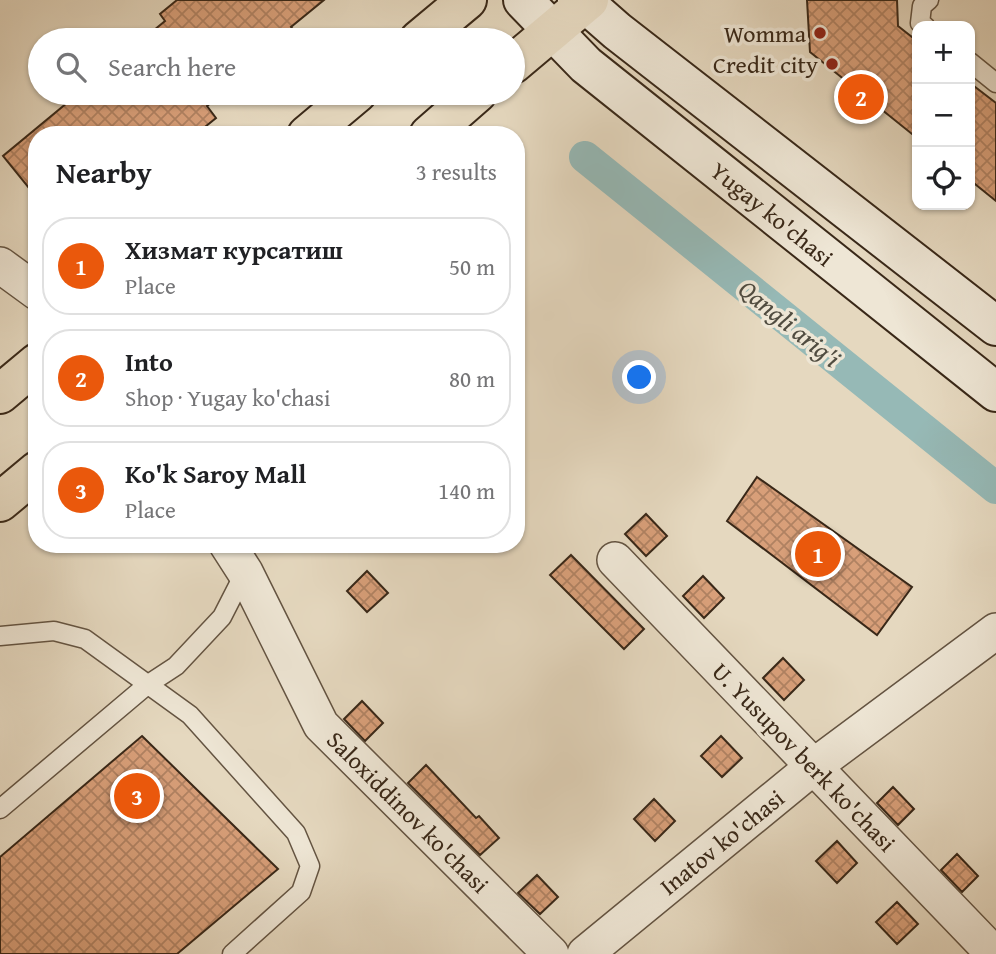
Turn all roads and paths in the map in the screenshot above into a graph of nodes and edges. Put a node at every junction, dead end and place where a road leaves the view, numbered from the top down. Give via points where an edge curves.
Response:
1 (467, 0) edge
2 (523, 0) edge
3 (929, 0) edge
4 (581, 11) edge
5 (920, 21) edge
6 (433, 28) edge
7 (525, 55) edge
8 (975, 66) edge
9 (996, 83) edge
10 (343, 105) edge
11 (463, 105) edge
12 (318, 126) edge
13 (439, 126) edge
14 (0, 265) edge
15 (28, 285) edge
16 (996, 327) edge
17 (28, 371) edge
18 (996, 392) edge
19 (0, 394) edge
20 (28, 479) edge
21 (0, 502) edge
22 (236, 558) edge
23 (615, 560) dead end
24 (996, 631) edge
25 (0, 636) edge
26 (147, 685) junction
27 (813, 767) junction
28 (0, 809) edge
29 (232, 954) edge
30 (551, 954) edge
31 (585, 954) edge
32 (994, 954) edge

1 - 6 main road
2 - 4 main road
3 - 5 lane via 922,6
4 - 7 main road
4 - 16 main road, Yugay ko'chasi
4 - 18 main road, Yugay ko'chasi via 582,61
8 - 9 lane
10 - 12 main road
11 - 13 main road
14 - 15 street
17 - 19 main road
20 - 21 main road
22 - 26 lane via 222,617 176,666
22 - 30 street, Saloxiddinov ko'chasi via 321,725
23 - 27 street, U. Yusupov berk ko'chasi
24 - 27 street, Inatov ko'chasi
25 - 26 lane via 54,631 85,639
26 - 28 lane
26 - 29 lane via 190,715 296,833 310,866 301,892
27 - 31 street, Inatov ko'chasi
27 - 32 street, U. Yusupov berk ko'chasi

